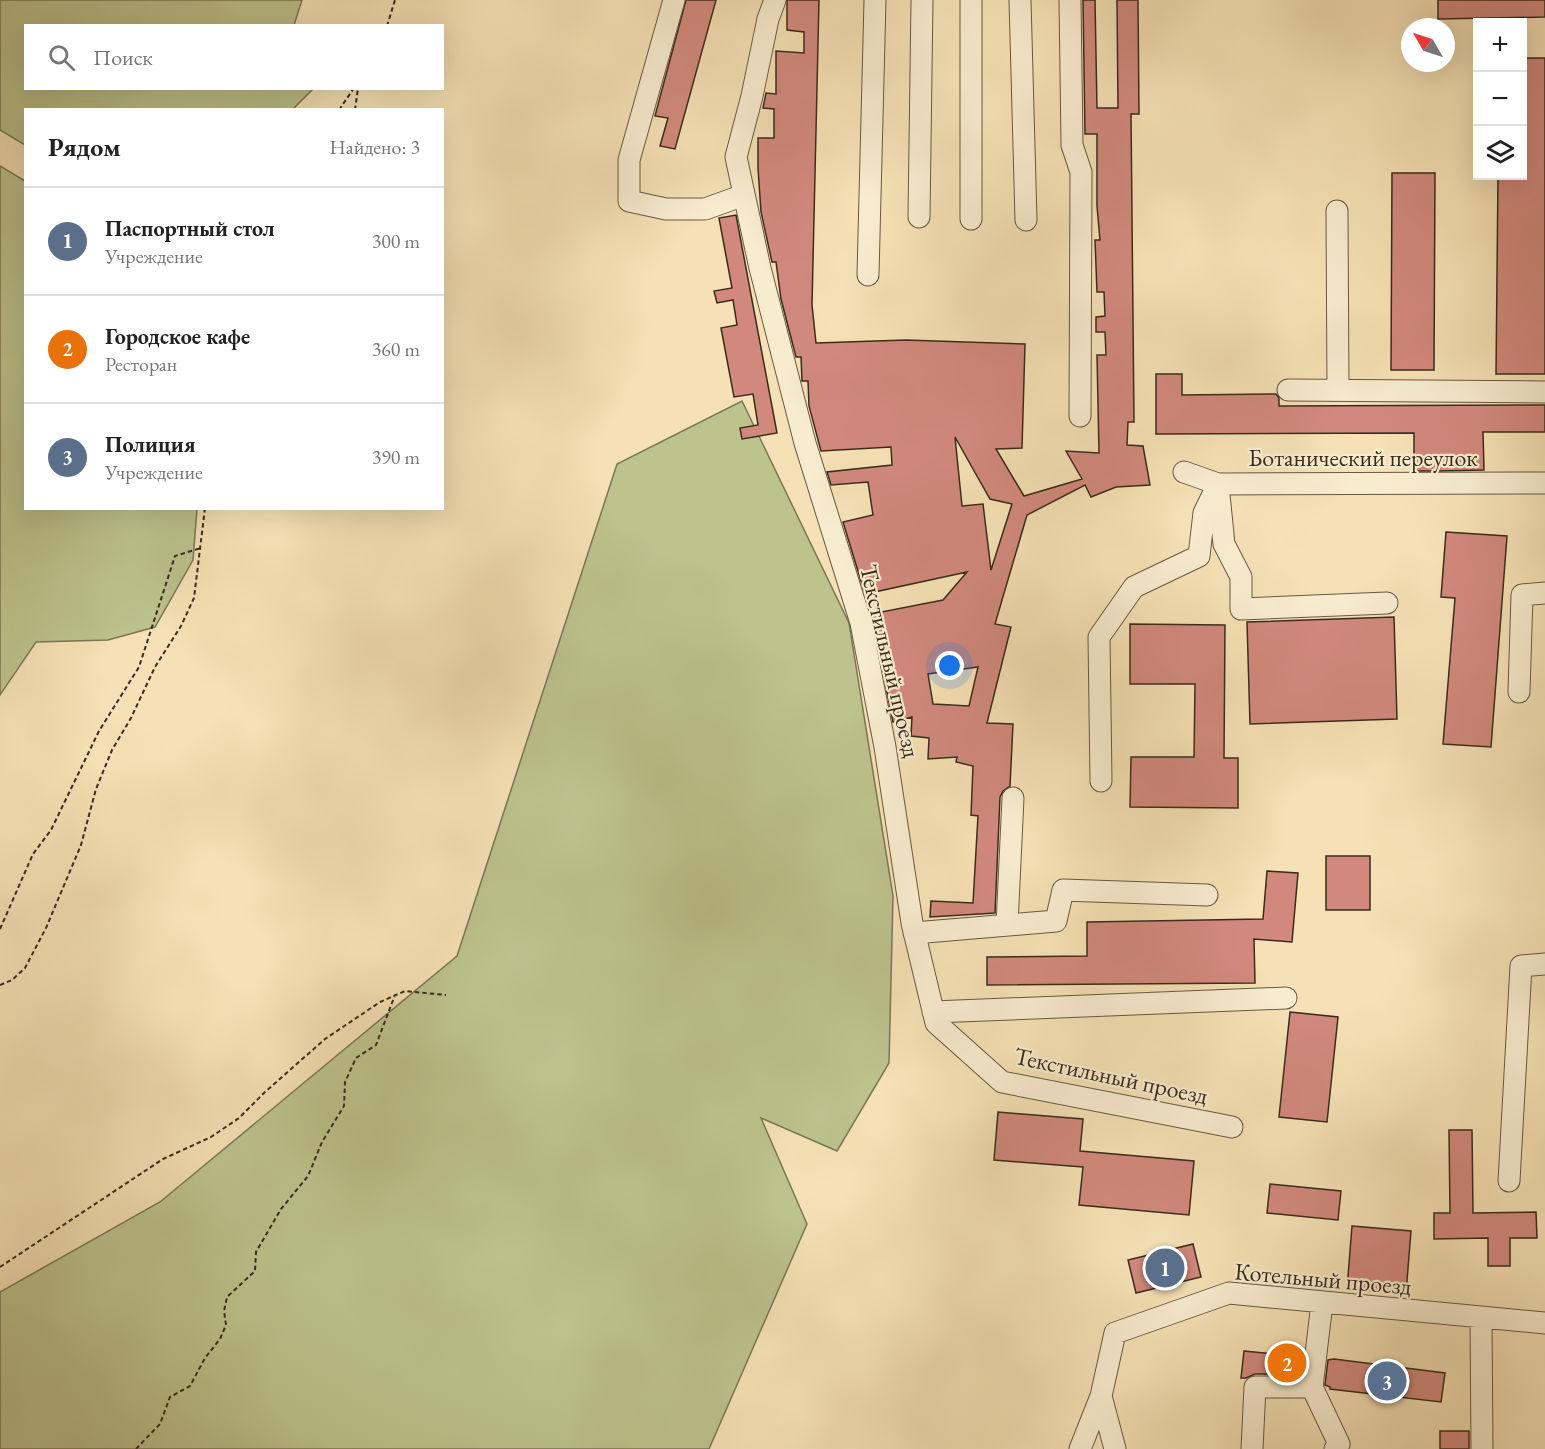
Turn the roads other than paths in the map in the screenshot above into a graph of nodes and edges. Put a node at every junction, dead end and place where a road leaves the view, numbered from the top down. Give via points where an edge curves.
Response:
1 (674, 0) edge
2 (775, 0) edge
3 (875, 0) edge
4 (922, 0) edge
5 (972, 0) edge
6 (1020, 0) edge
7 (1070, 0) edge
8 (744, 195) junction
9 (1337, 211) dead end
10 (919, 217) dead end
11 (971, 219) dead end
12 (1026, 220) dead end
13 (868, 275) dead end
14 (1287, 390) dead end
15 (1338, 390) junction
16 (1545, 392) edge
17 (1080, 416) dead end
18 (1184, 472) dead end
19 (1545, 483) edge
20 (1218, 484) junction
21 (1545, 593) edge
22 (1387, 603) dead end
23 (1519, 692) dead end
24 (1101, 781) dead end
25 (1013, 798) dead end
26 (1207, 895) dead end
27 (1007, 925) junction
28 (914, 933) junction
29 (1545, 964) edge
30 (1286, 998) dead end
31 (933, 1012) junction
32 (1232, 1126) dead end
33 (1509, 1181) dead end
34 (1322, 1303) junction
35 (1481, 1317) junction
36 (1545, 1323) edge
37 (1312, 1387) junction
38 (1101, 1396) junction
39 (1080, 1449) edge
40 (1115, 1449) edge
41 (1252, 1449) edge
42 (1335, 1449) edge
43 (1482, 1449) edge

1 - 8 street via 629,160 629,201 666,209 705,209
2 - 8 street, Текстильный проезд via 736,157
3 - 13 street
4 - 10 street
5 - 11 street
6 - 12 street
7 - 17 street via 1072,145 1081,172
8 - 28 street, Текстильный проезд via 805,443 861,623
9 - 15 street
14 - 15 street
15 - 16 street
18 - 20 street, Ботанический переулок
19 - 20 street, Ботанический переулок
20 - 22 street via 1224,544 1241,577 1241,609
20 - 24 street via 1204,513 1198,556 1134,587 1100,637
21 - 23 street via 1522,595
25 - 27 street
26 - 27 street via 1063,890 1056,921
27 - 28 street
28 - 31 street, Текстильный проезд
29 - 33 street via 1521,966
30 - 31 street
31 - 32 street, Текстильный проезд via 936,1023 1002,1082
34 - 35 street, Котельный проезд
34 - 37 street
34 - 38 street, Котельный проезд via 1229,1293 1115,1333
35 - 36 street, Котельный проезд
35 - 43 street
37 - 41 street via 1255,1388
37 - 42 street via 1339,1444
38 - 39 street
38 - 40 street, Котельный проезд

